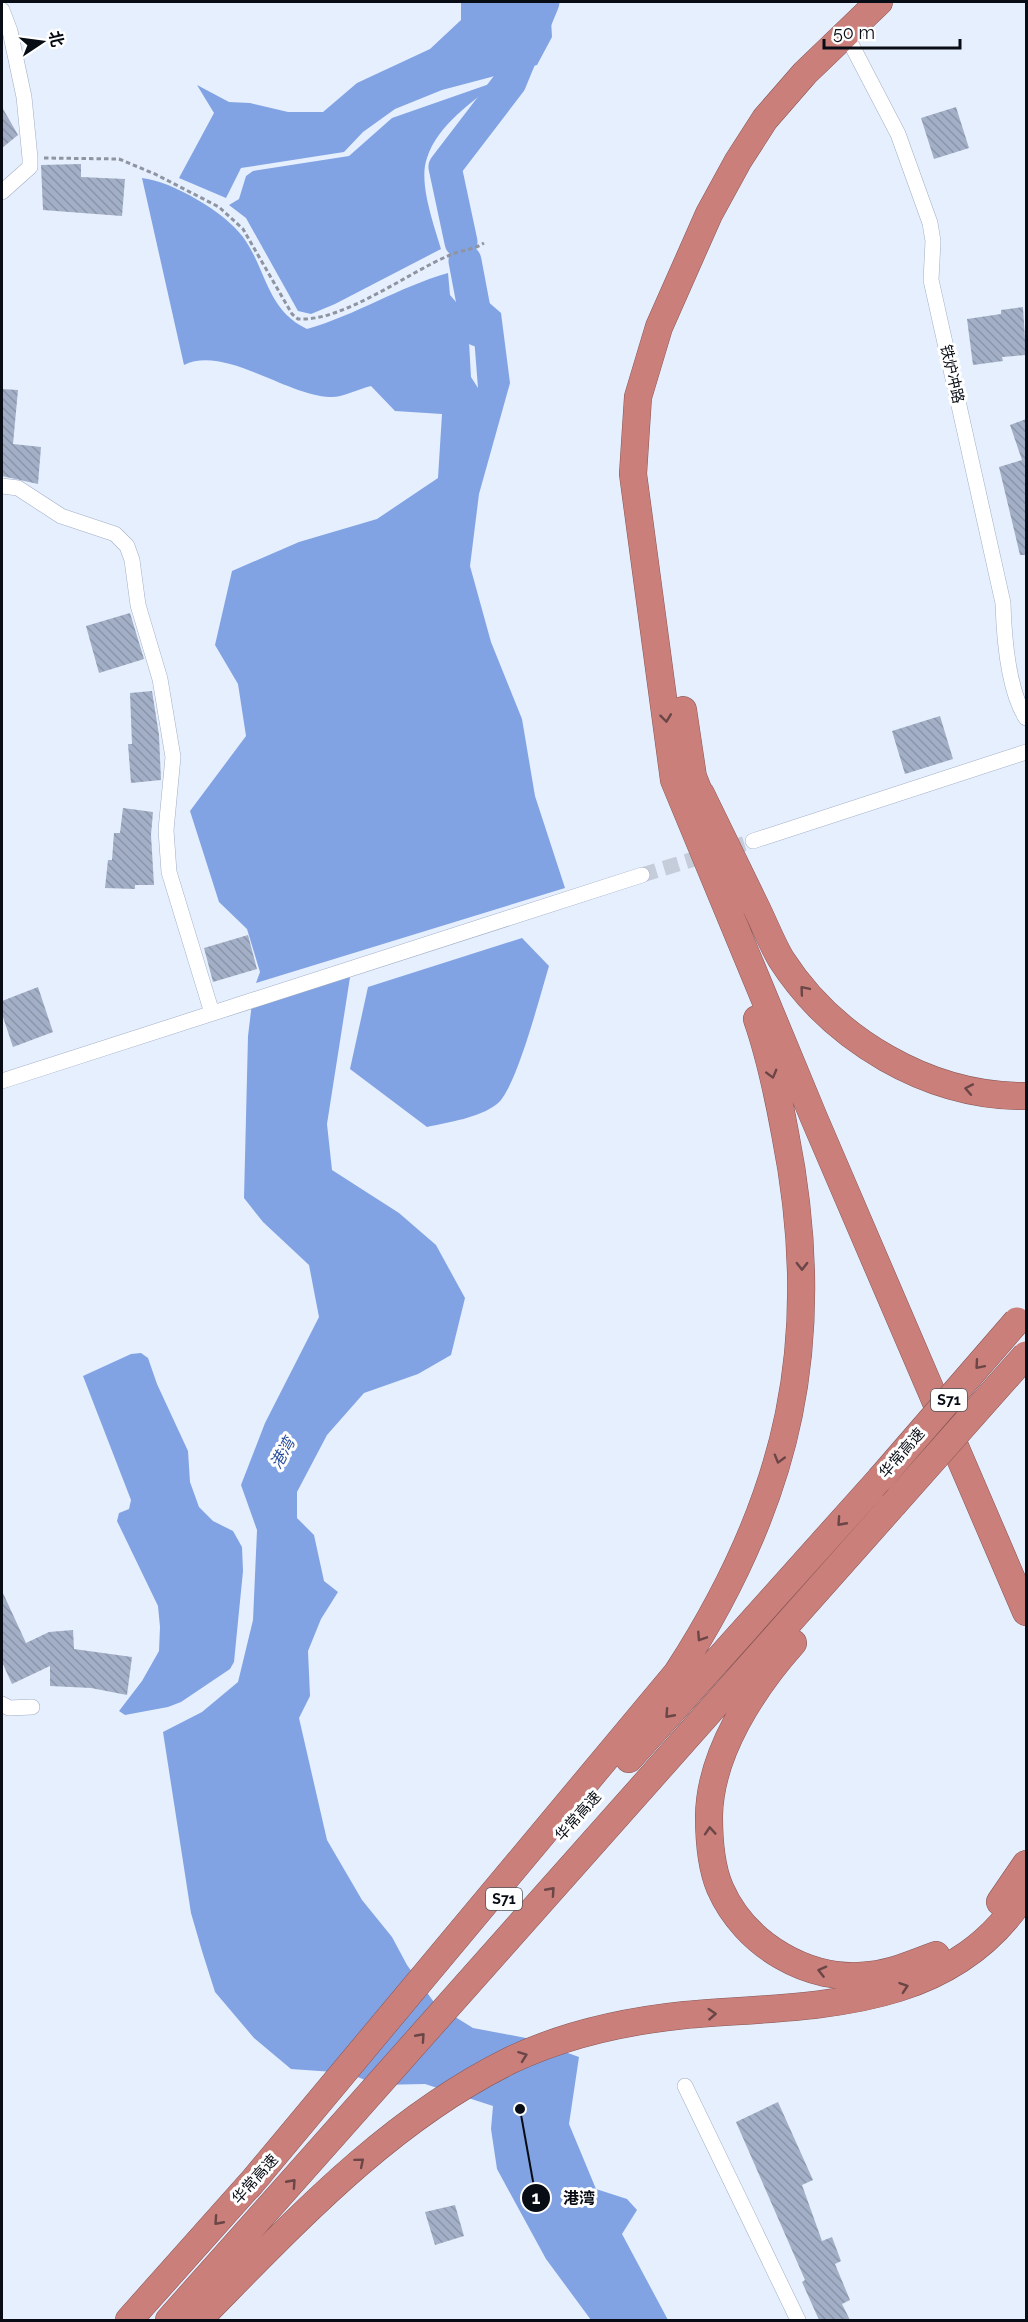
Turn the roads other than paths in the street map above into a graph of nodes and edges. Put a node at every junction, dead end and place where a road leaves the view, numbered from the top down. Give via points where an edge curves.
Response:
1 (879, 2) edge
2 (895, 2) edge
3 (2, 10) edge
4 (850, 42) junction
5 (2, 192) edge
6 (2, 486) edge
7 (1026, 718) edge
8 (1026, 752) edge
9 (684, 778) junction
10 (753, 841) tunnel mouth
11 (642, 874) tunnel mouth
12 (212, 1013) junction
13 (2, 1081) edge
14 (1026, 1095) edge
15 (1022, 1316) edge
16 (1026, 1355) edge
17 (1026, 1376) edge
18 (897, 1512) junction
19 (1026, 1575) edge
20 (1026, 1612) edge
21 (2, 1704) edge
22 (32, 1707) dead end
23 (1026, 1864) edge
24 (1026, 1892) edge
25 (685, 2086) dead end
26 (248, 2187) junction
27 (129, 2320) edge
28 (169, 2320) edge
29 (198, 2320) edge
30 (798, 2320) edge

1 -> 9 highway via 805,73 765,119 738,161 709,214 659,327 638,397 633,474
2 - 4 highway
3 - 5 street via 24,98 30,158 30,167
4 - 7 street, 铁炉冲路 via 898,134 930,223 931,280 1003,603 1010,669
4 - 9 highway via 810,82 774,128 720,217 674,332 655,400 648,474
6 - 12 street via 18,488 61,516 114,534 127,546 138,605 160,679 173,757 166,830 169,872
8 - 10 street
14 -> 9 highway via 964,1089 919,1074 878,1054 836,1023 804,991 780,957
9 - 19 highway
9 - 20 highway via 814,1118
9 -> 26 highway via 760,1028 793,1173 802,1250 802,1324 794,1395 780,1457 760,1518 734,1576 677,1673
11 - 12 street
12 - 13 street
15 -> 26 highway, 华常高速 / S71, bridge
16 - 18 highway, 华常高速 / S71, bridge
17 - 18 highway
23 -> 18 highway via 998,1905 972,1932 942,1953 870,1975 836,1975 802,1966 765,1946 737,1917 720,1887 709,1815 715,1777 732,1735 784,1653
28 -> 18 highway, 华常高速 / S71
21 - 22 street via 9,1708
29 -> 24 highway via 328,2189 446,2096 513,2059 633,2022 866,1999 911,1985 952,1965 989,1938
25 - 30 street
26 -> 27 highway, 华常高速 / S71

